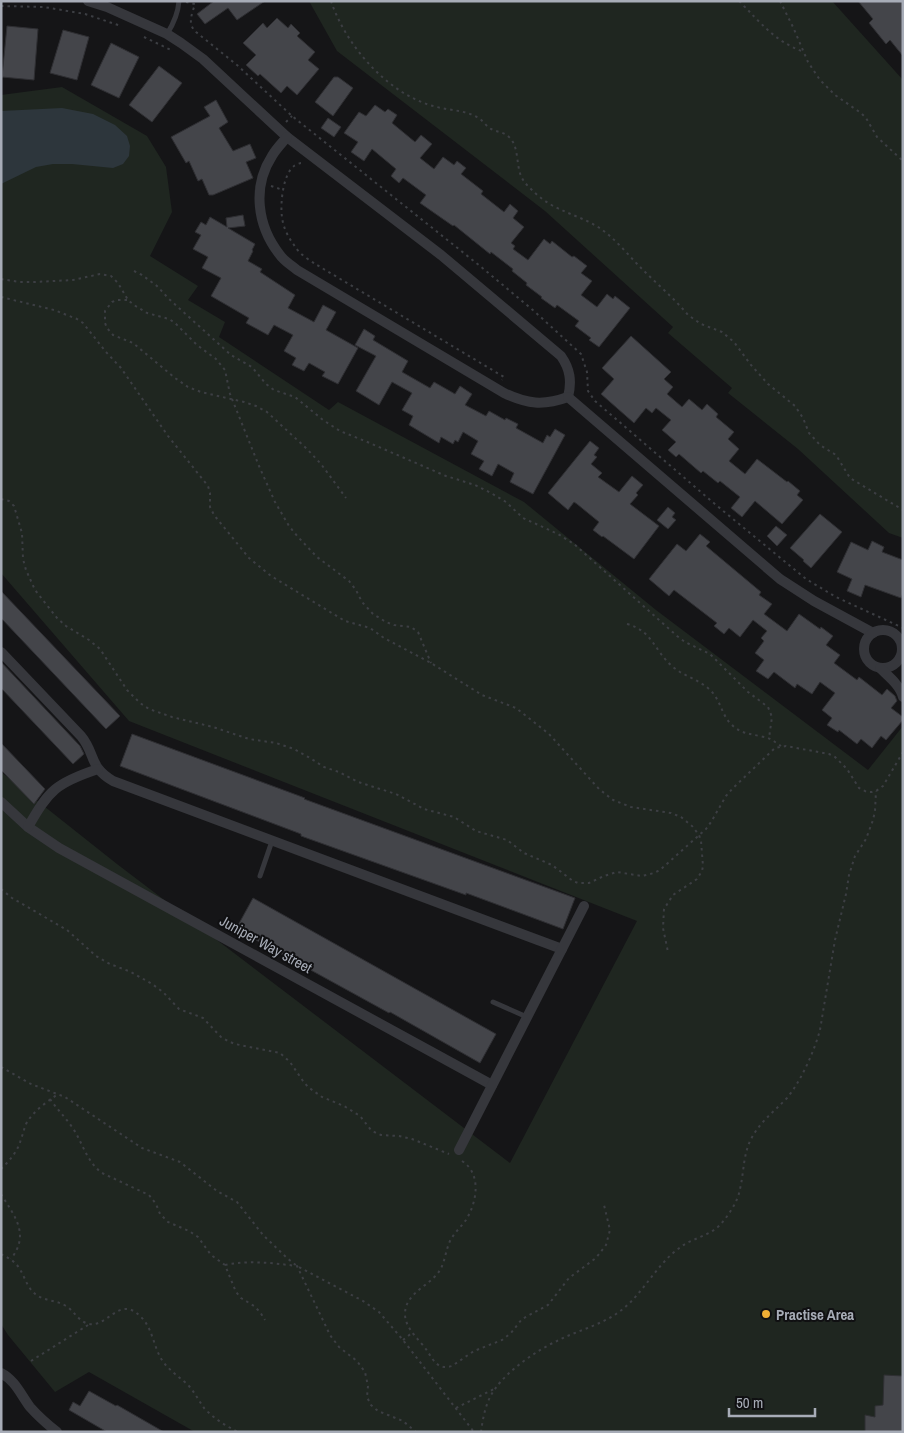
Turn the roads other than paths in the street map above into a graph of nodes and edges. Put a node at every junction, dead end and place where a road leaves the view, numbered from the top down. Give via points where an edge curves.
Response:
1 (88, 1) edge
2 (179, 1) edge
3 (167, 34) junction
4 (286, 137) junction
5 (568, 397) junction
6 (873, 633) junction
7 (1, 652) edge
8 (902, 654) edge
9 (880, 668) junction
10 (902, 701) edge
11 (98, 770) junction
12 (1, 802) edge
13 (28, 827) junction
14 (272, 841) junction
15 (260, 876) dead end
16 (584, 906) dead end
17 (562, 949) junction
18 (493, 1002) dead end
19 (527, 1017) junction
20 (492, 1085) junction
21 (456, 1155) road end
22 (1, 1374) edge
23 (57, 1432) edge

1 - 3 street
2 - 3 lane
3 - 4 street via 203,60
4 - 5 street via 440,255 555,350 569,371
4 - 5 street via 263,176 259,197 261,219 268,239 281,256 297,270 514,398 536,403
5 - 6 street via 780,579
6 - 8 street via 891,632 896,636
6 - 9 street via 865,642 864,654 871,664
7 - 11 street via 81,736
8 - 9 street via 894,664
9 - 10 street via 902,693
11 - 13 street via 69,779 53,791
11 - 14 street via 121,784
12 - 13 street, Juniper Way street
13 - 20 street, Juniper Way street via 59,848
14 - 15 lane
14 - 17 street
16 - 17 street
17 - 19 street
18 - 19 lane
19 - 20 street
20 - 21 street
22 - 23 street via 10,1379 30,1406

